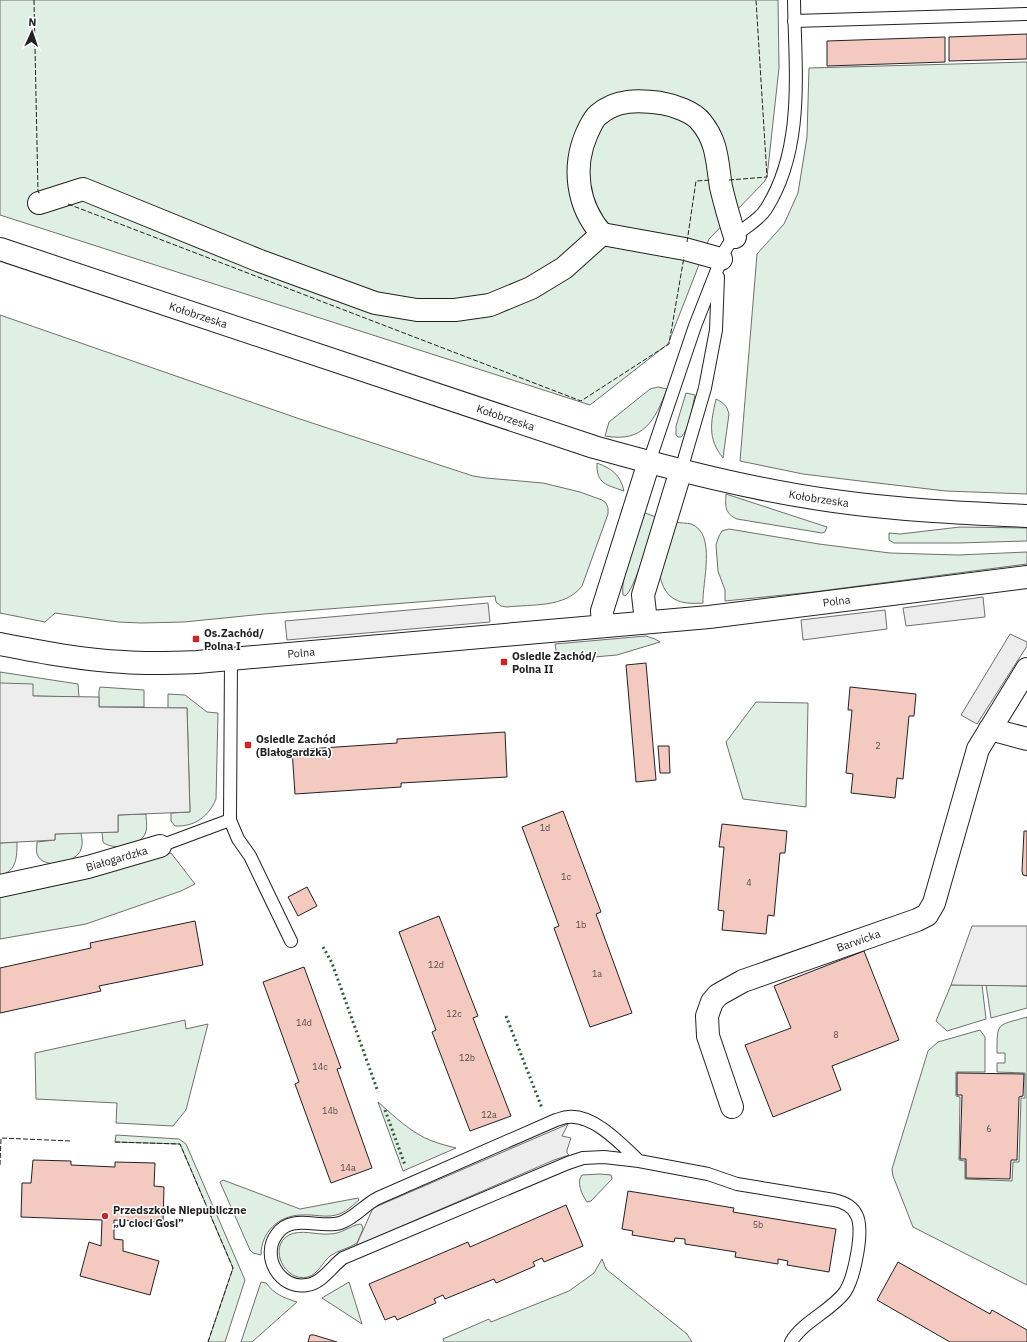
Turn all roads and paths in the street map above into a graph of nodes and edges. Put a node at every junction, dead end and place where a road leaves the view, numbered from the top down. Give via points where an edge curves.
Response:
1 (794, 0) edge
2 (1027, 14) edge
3 (794, 21) junction
4 (39, 203) dead end
5 (602, 234) junction
6 (735, 237) junction
7 (0, 248) edge
8 (720, 263) junction
9 (649, 462) junction
10 (680, 470) junction
11 (1027, 516) edge
12 (1027, 577) edge
13 (646, 622) junction
14 (603, 626) junction
15 (0, 644) edge
16 (231, 659) junction
17 (1027, 668) edge
18 (990, 729) junction
19 (1027, 739) edge
20 (230, 820) junction
21 (160, 846) joint
22 (0, 886) edge
23 (291, 941) dead end
24 (732, 1107) dead end
25 (639, 1161) junction
26 (792, 1342) edge

1 - 3 lane
2 - 3 lane
3 - 6 lane via 795,107 786,164 765,210
4 - 5 street via 83,189 260,261 368,301 417,310 455,310 490,305 531,288 564,268
5 - 6 street via 586,212 578,184 580,154 584,139 597,115 614,105 632,101 665,104 685,111 701,121 716,147 719,177
5 - 8 street via 685,249
6 - 8 lane via 730,241
7 - 9 street, Kołobrzeska via 594,447
8 - 9 lane via 695,326
8 - 10 lane via 716,330 705,388
9 - 10 street, Kołobrzeska
9 - 14 street via 602,611
10 - 11 street, Kołobrzeska via 833,501 902,509
10 - 13 street via 643,595
12 - 13 street, Polna
13 - 14 street, Polna
14 - 16 street, Polna
15 - 16 street, Polna via 59,655 122,662 154,664
16 - 20 lane
17 - 18 street, Barwicka
18 - 19 street
18 - 24 street, Barwicka via 976,755 934,903 927,915 743,981 726,990 712,1002 707,1016 708,1036
20 - 21 lane, Białogardzka
20 - 23 lane
21 - 22 street, Białogardzka via 88,867
25 - 25 lane via 616,1139 582,1118 556,1120 378,1198 344,1222 294,1224 284,1227 272,1242 272,1264 287,1282 296,1286 308,1285 319,1280 343,1258 568,1162 604,1157
25 - 26 lane via 708,1174 737,1184 834,1200 845,1203 852,1209 860,1227 848,1287 836,1302 799,1332

